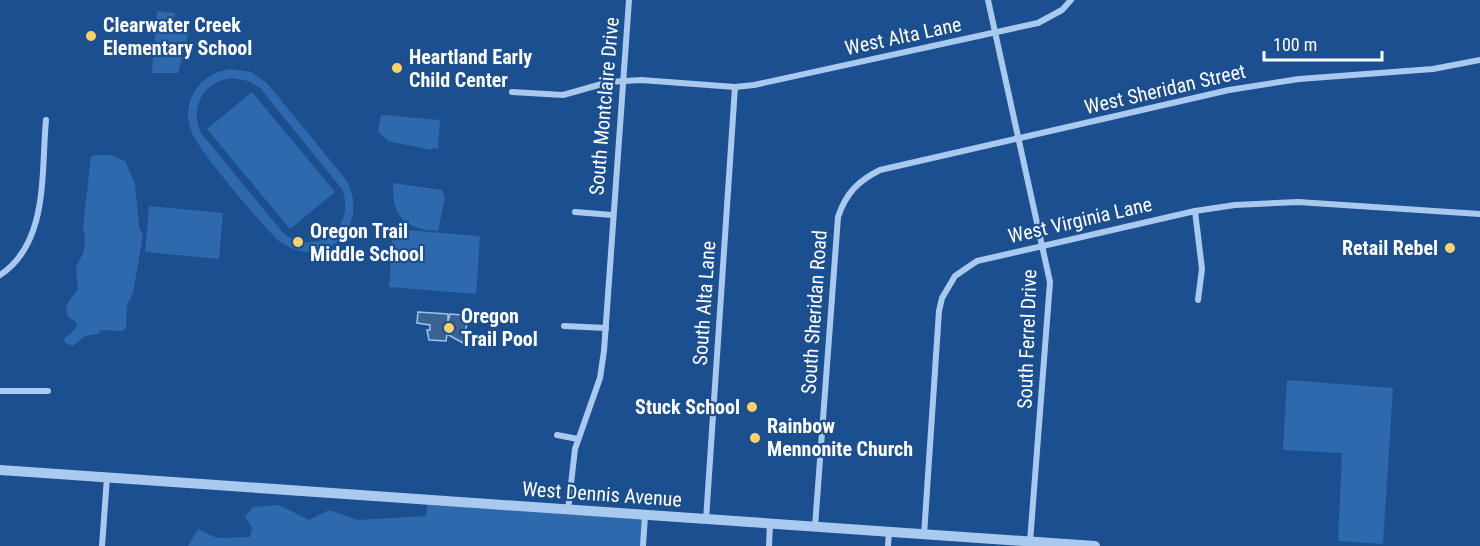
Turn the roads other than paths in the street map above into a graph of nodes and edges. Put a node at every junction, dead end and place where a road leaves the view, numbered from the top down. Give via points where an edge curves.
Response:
1 (629, 0) edge
2 (988, 0) edge
3 (1071, 0) edge
4 (996, 32) junction
5 (1480, 60) edge
6 (622, 81) junction
7 (735, 87) junction
8 (512, 92) dead end
9 (46, 120) dead end
10 (1019, 139) junction
11 (863, 179) joint
12 (1196, 211) junction
13 (574, 212) dead end
14 (1480, 214) edge
15 (612, 215) junction
16 (1043, 244) junction
17 (0, 275) edge
18 (1198, 300) dead end
19 (564, 326) dead end
20 (606, 328) junction
21 (0, 391) edge
22 (48, 392) dead end
23 (557, 435) dead end
24 (578, 439) junction
25 (0, 471) edge
26 (107, 477) junction
27 (568, 510) junction
28 (645, 516) junction
29 (706, 520) junction
30 (770, 524) junction
31 (815, 527) junction
32 (889, 532) junction
33 (924, 534) junction
34 (1030, 542) junction
35 (1015, 543) edge
36 (102, 546) edge
37 (643, 546) edge
38 (769, 546) edge
39 (888, 546) edge
40 (1095, 546) edge

1 - 6 street, South Montclaire Drive
2 - 4 street, South Ferrel Drive
3 - 4 street, West Alta Lane via 1048,19
4 - 7 street, West Alta Lane
4 - 10 street, South Ferrel Drive
5 - 10 street, West Sheridan Street via 1433,69 1266,84
6 - 7 street
6 - 8 street via 564,94
6 - 15 street, South Montclaire Drive
7 - 29 street, South Alta Lane
9 - 17 street via 36,224 22,256
10 - 11 street, West Sheridan Street via 880,170
10 - 16 street, South Ferrel Drive
11 - 31 street, South Sheridan Road via 849,192 838,217
12 - 14 street, West Virginia Lane via 1298,202
12 - 16 street, West Virginia Lane
12 - 18 street via 1202,269
13 - 15 street, South Montclaire Drive
15 - 20 street, South Montclaire Drive
16 - 33 street, West Virginia Lane via 977,261 955,276 942,298
16 - 34 street, South Ferrel Drive via 1050,282
19 - 20 street
20 - 24 street, South Montclaire Drive via 600,378
21 - 22 street
23 - 24 street
24 - 27 street, South Montclaire Drive
25 - 26 street, West Dennis Avenue
26 - 27 street, West Dennis Avenue
26 - 36 street
27 - 28 street, West Dennis Avenue
28 - 29 street, West Dennis Avenue
28 - 37 street
29 - 30 street, West Dennis Avenue
30 - 31 street, West Dennis Avenue
30 - 38 street
31 - 32 street, West Dennis Avenue
32 - 33 street, West Dennis Avenue
32 - 39 street
33 - 35 street, West Dennis Avenue
34 - 35 street, West Dennis Avenue
34 - 40 street, West Dennis Avenue

